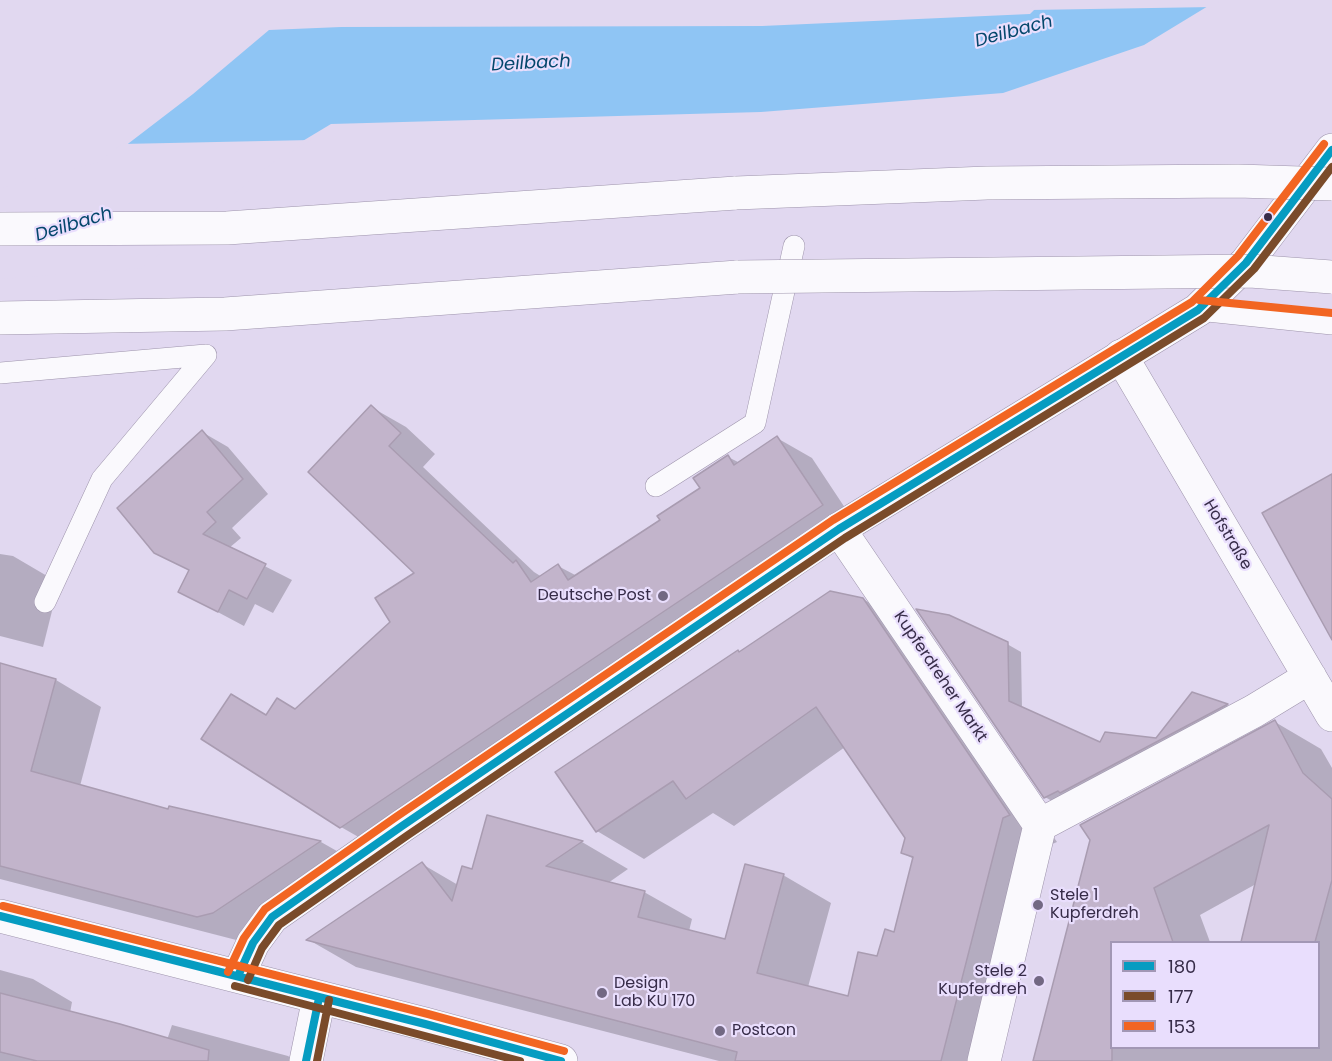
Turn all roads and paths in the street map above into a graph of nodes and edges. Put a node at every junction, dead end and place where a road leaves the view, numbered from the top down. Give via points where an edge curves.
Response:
1 (1332, 150) edge
2 (1332, 183) edge
3 (0, 229) edge
4 (794, 246) dead end
5 (1332, 277) edge
6 (1198, 310) junction
7 (0, 318) edge
8 (1332, 324) edge
9 (1121, 356) junction
10 (0, 373) edge
11 (656, 486) dead end
12 (839, 529) junction
13 (45, 603) dead end
14 (1310, 677) junction
15 (1332, 715) edge
16 (1040, 825) junction
17 (0, 916) edge
18 (238, 976) junction
19 (319, 998) junction
20 (306, 1061) edge
21 (561, 1061) edge
22 (984, 1061) edge

1 - 6 main road via 1246,263
2 - 3 main road, bridge via 987,183 736,193 227,228
4 - 11 lane via 755,423
5 - 7 main road, bridge via 1250,271 738,277 225,314
6 - 8 lane
6 - 9 main road
9 - 12 main road
9 - 14 main road, Hofstraße
10 - 13 lane via 206,355 102,479
12 - 16 main road, Kupferdreher Markt
12 - 18 main road via 272,917 253,942
14 - 15 main road, Hofstraße
14 - 16 main road
16 - 22 main road
17 - 18 main road
18 - 19 main road
19 - 20 main road
19 - 21 main road

